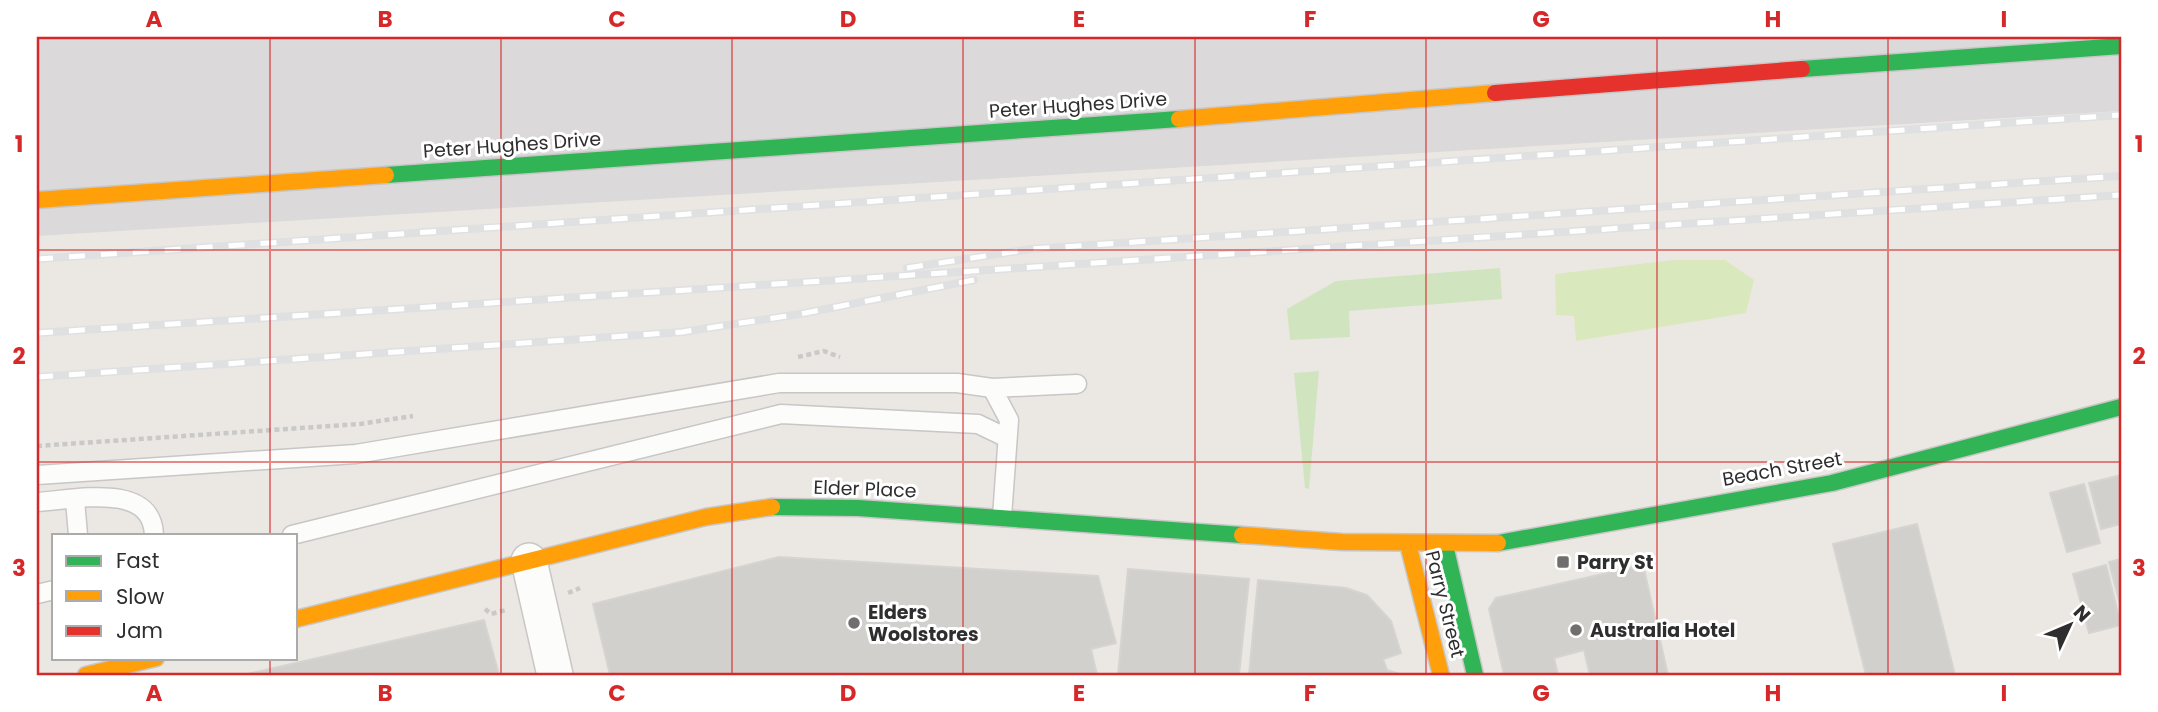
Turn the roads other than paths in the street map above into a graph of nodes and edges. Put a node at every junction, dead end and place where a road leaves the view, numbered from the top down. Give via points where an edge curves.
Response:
1 (2121, 46) edge
2 (37, 200) edge
3 (1077, 384) dead end
4 (992, 388) junction
5 (2121, 407) edge
6 (1007, 438) junction
7 (37, 475) edge
8 (75, 500) junction
9 (37, 502) edge
10 (1002, 517) junction
11 (78, 534) edge
12 (154, 534) edge
13 (296, 534) edge
14 (1408, 544) junction
15 (1445, 545) junction
16 (529, 561) junction
17 (298, 619) edge
18 (148, 660) edge
19 (86, 675) edge
20 (555, 675) edge
21 (1441, 675) edge
22 (1475, 675) edge

1 - 2 street, Peter Hughes Drive via 1278,112
3 - 4 lane
4 - 6 lane via 1009,420
4 - 7 lane via 957,383 779,383 356,454
5 - 15 street, Beach Street via 1832,483 1509,543
6 - 10 lane
6 - 13 lane via 978,424 780,414
8 - 9 lane
8 - 11 lane
8 - 12 lane via 118,498 141,505 153,520
10 - 14 street, Elder Place
10 - 16 street, Elder Place via 774,507 706,517
14 - 15 street, Elder Place
14 - 21 street, Parry Street
15 - 22 street, Parry Street
16 - 17 street, Elder Place
16 - 20 street
18 - 19 street

